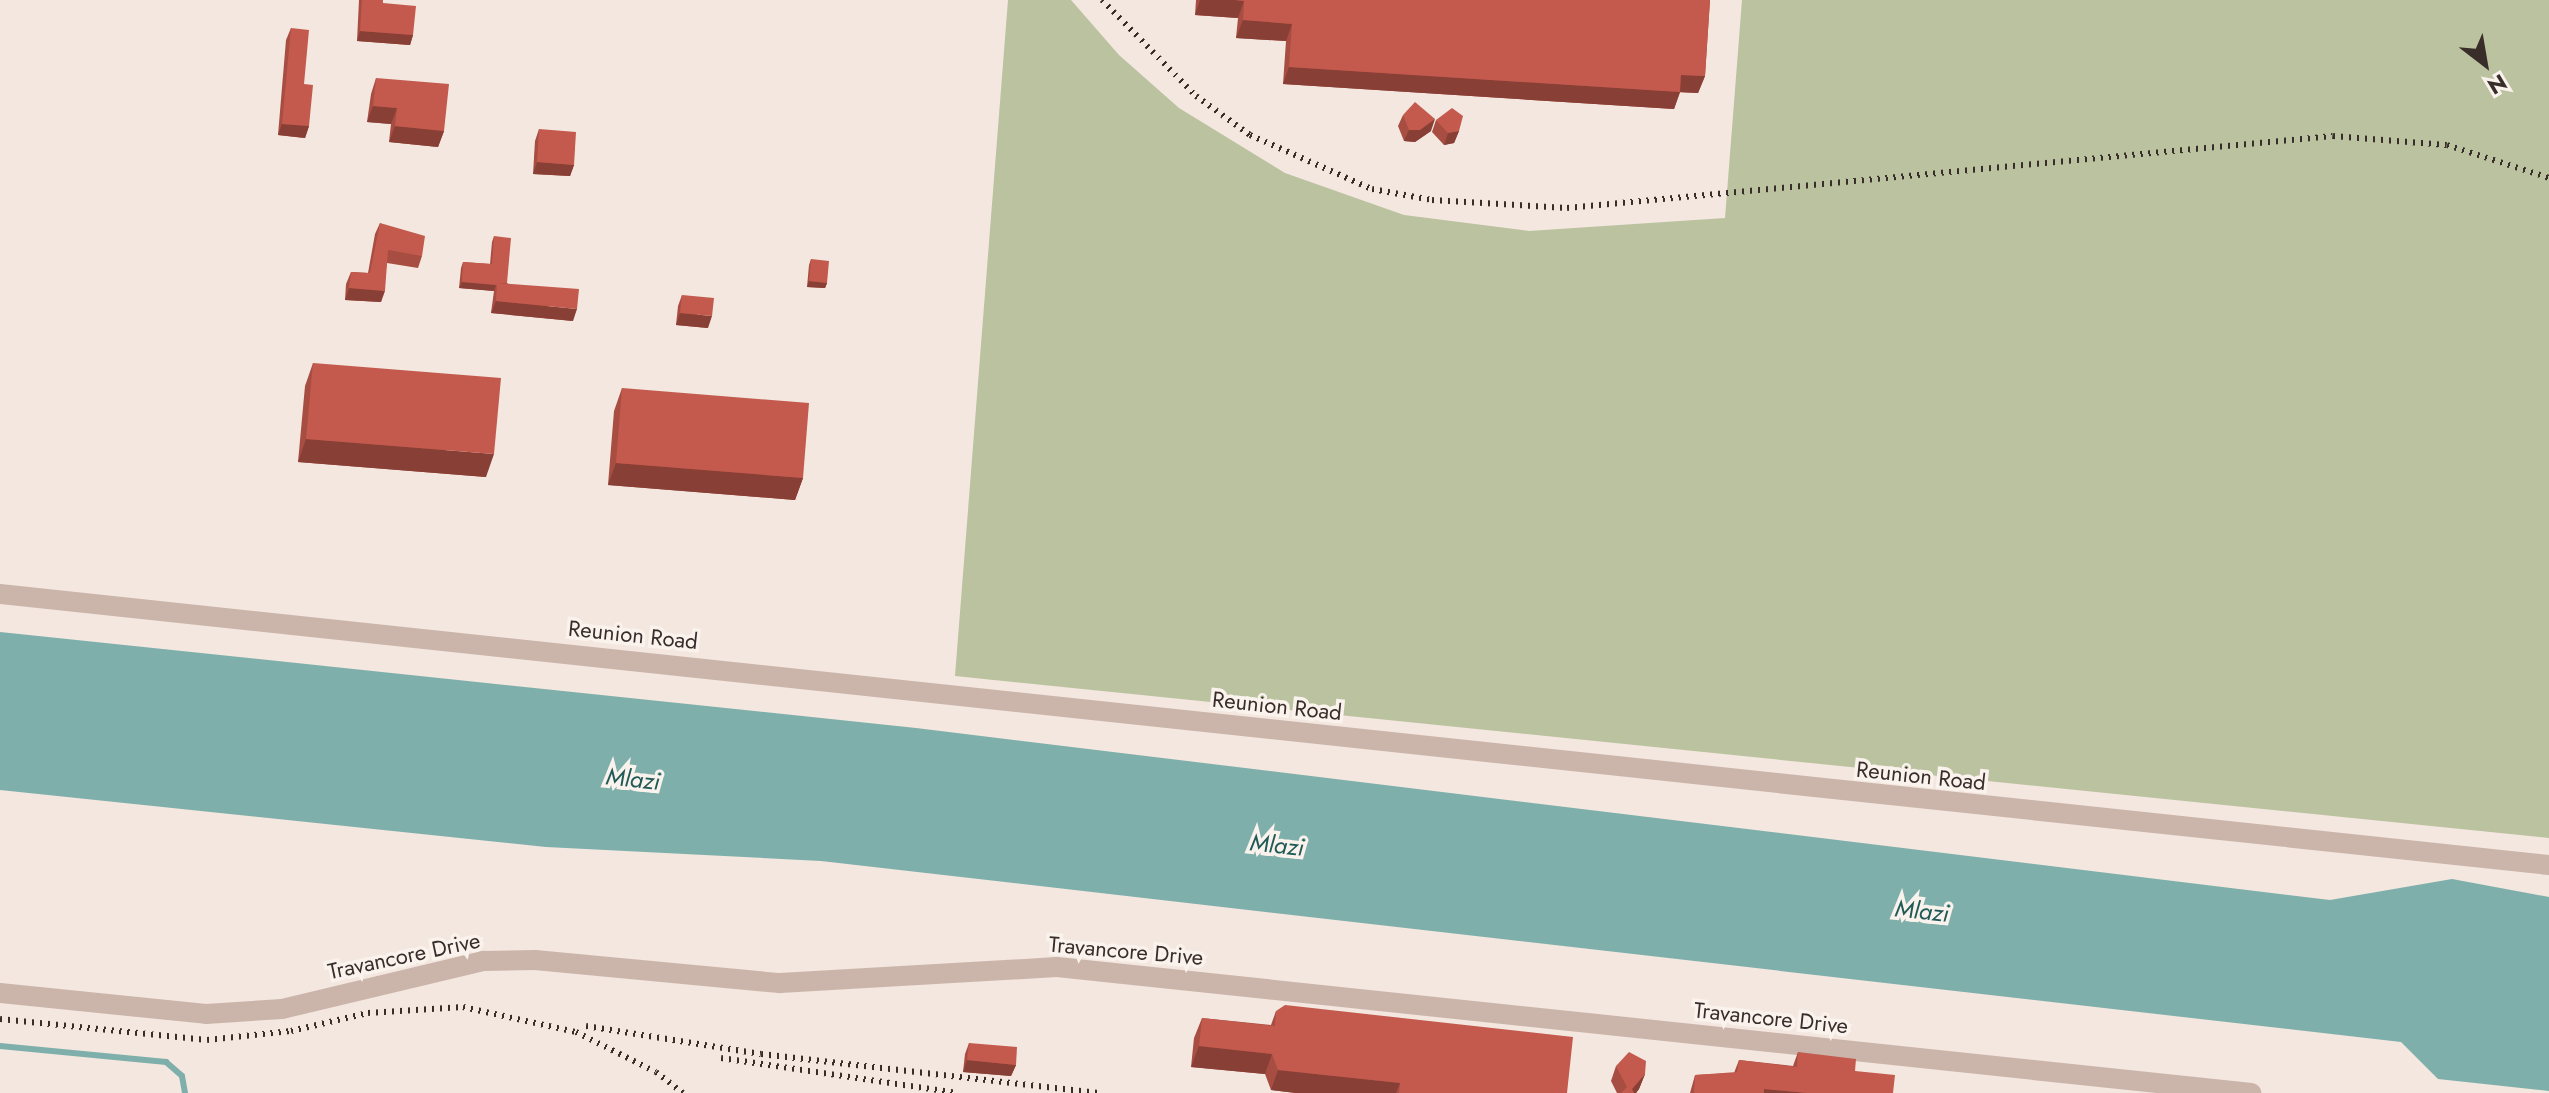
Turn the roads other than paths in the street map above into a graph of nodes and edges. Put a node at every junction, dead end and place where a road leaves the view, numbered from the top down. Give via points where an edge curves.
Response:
1 (0, 594) edge
2 (2549, 865) edge
3 (0, 993) edge
4 (2251, 1093) edge

1 - 2 street, Reunion Road
3 - 4 street, Travancore Drive via 206,1014 282,1009 484,961 535,960 780,983 1057,967

